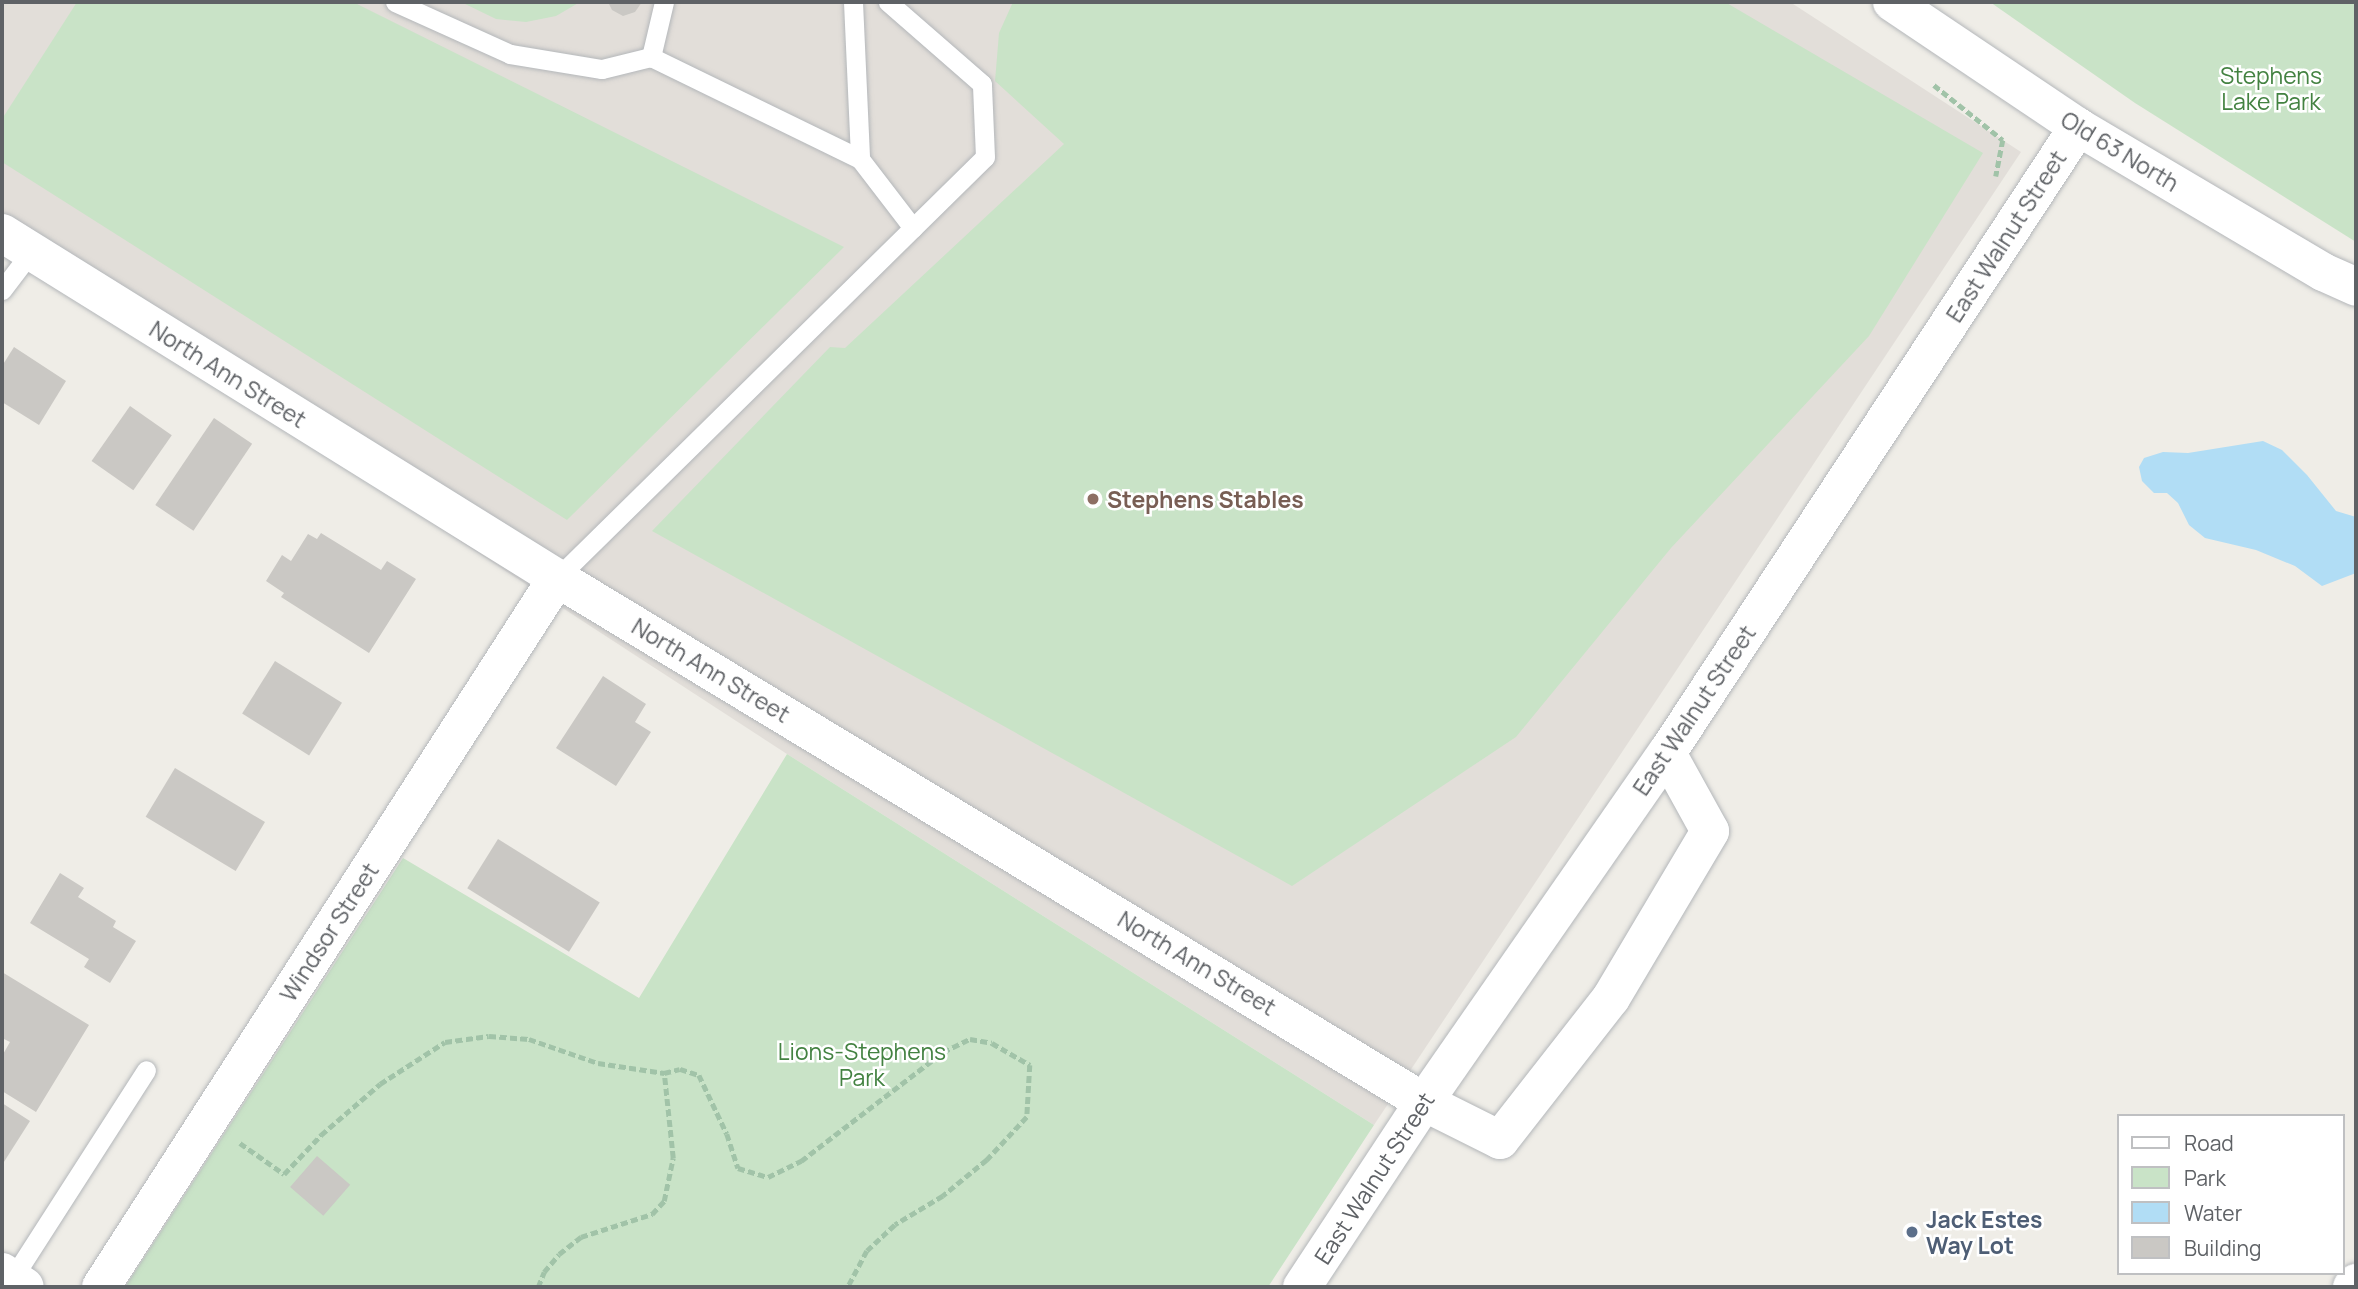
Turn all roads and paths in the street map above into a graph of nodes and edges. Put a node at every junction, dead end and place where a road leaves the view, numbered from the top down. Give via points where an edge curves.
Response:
1 (394, 2) edge
2 (664, 2) edge
3 (853, 2) edge
4 (888, 2) edge
5 (1892, 2) edge
6 (651, 57) junction
7 (1934, 85) dead end
8 (2078, 127) junction
9 (860, 159) junction
10 (1994, 184) dead end
11 (913, 228) junction
12 (16, 242) edge
13 (2356, 287) edge
14 (2, 290) edge
15 (557, 578) junction
16 (1667, 753) junction
17 (146, 1070) dead end
18 (664, 1073) junction
19 (1424, 1102) junction
20 (234, 1138) dead end
21 (13, 1279) edge
22 (2356, 1283) edge
23 (101, 1287) edge
24 (538, 1287) edge
25 (848, 1287) edge
26 (1302, 1287) edge
27 (2352, 1287) edge

1 - 6 lane via 510,54 602,69
2 - 6 lane
3 - 9 lane
4 - 11 lane via 982,85 985,156
5 - 8 street, Old 63 North
6 - 9 lane
7 - 10 path via 2003,140
8 - 13 street, Old 63 North
8 - 16 street, East Walnut Street
9 - 11 lane
11 - 15 lane
12 - 14 lane
12 - 15 street, North Ann Street
15 - 19 street, North Ann Street
15 - 23 street, Windsor Street
16 - 19 street, East Walnut Street
16 - 19 street, North Ann Street via 1710,831 1611,998 1500,1140
17 - 21 lane
18 - 20 path via 597,1063 529,1039 489,1036 445,1042 380,1084 284,1174
18 - 24 path via 673,1158 664,1201 652,1214 581,1237 559,1254
18 - 25 path via 680,1069 699,1075 738,1168 768,1177 801,1161 933,1059 970,1039 992,1043 1030,1065 1027,1117 987,1160 867,1251
19 - 26 street, East Walnut Street
22 - 27 street

